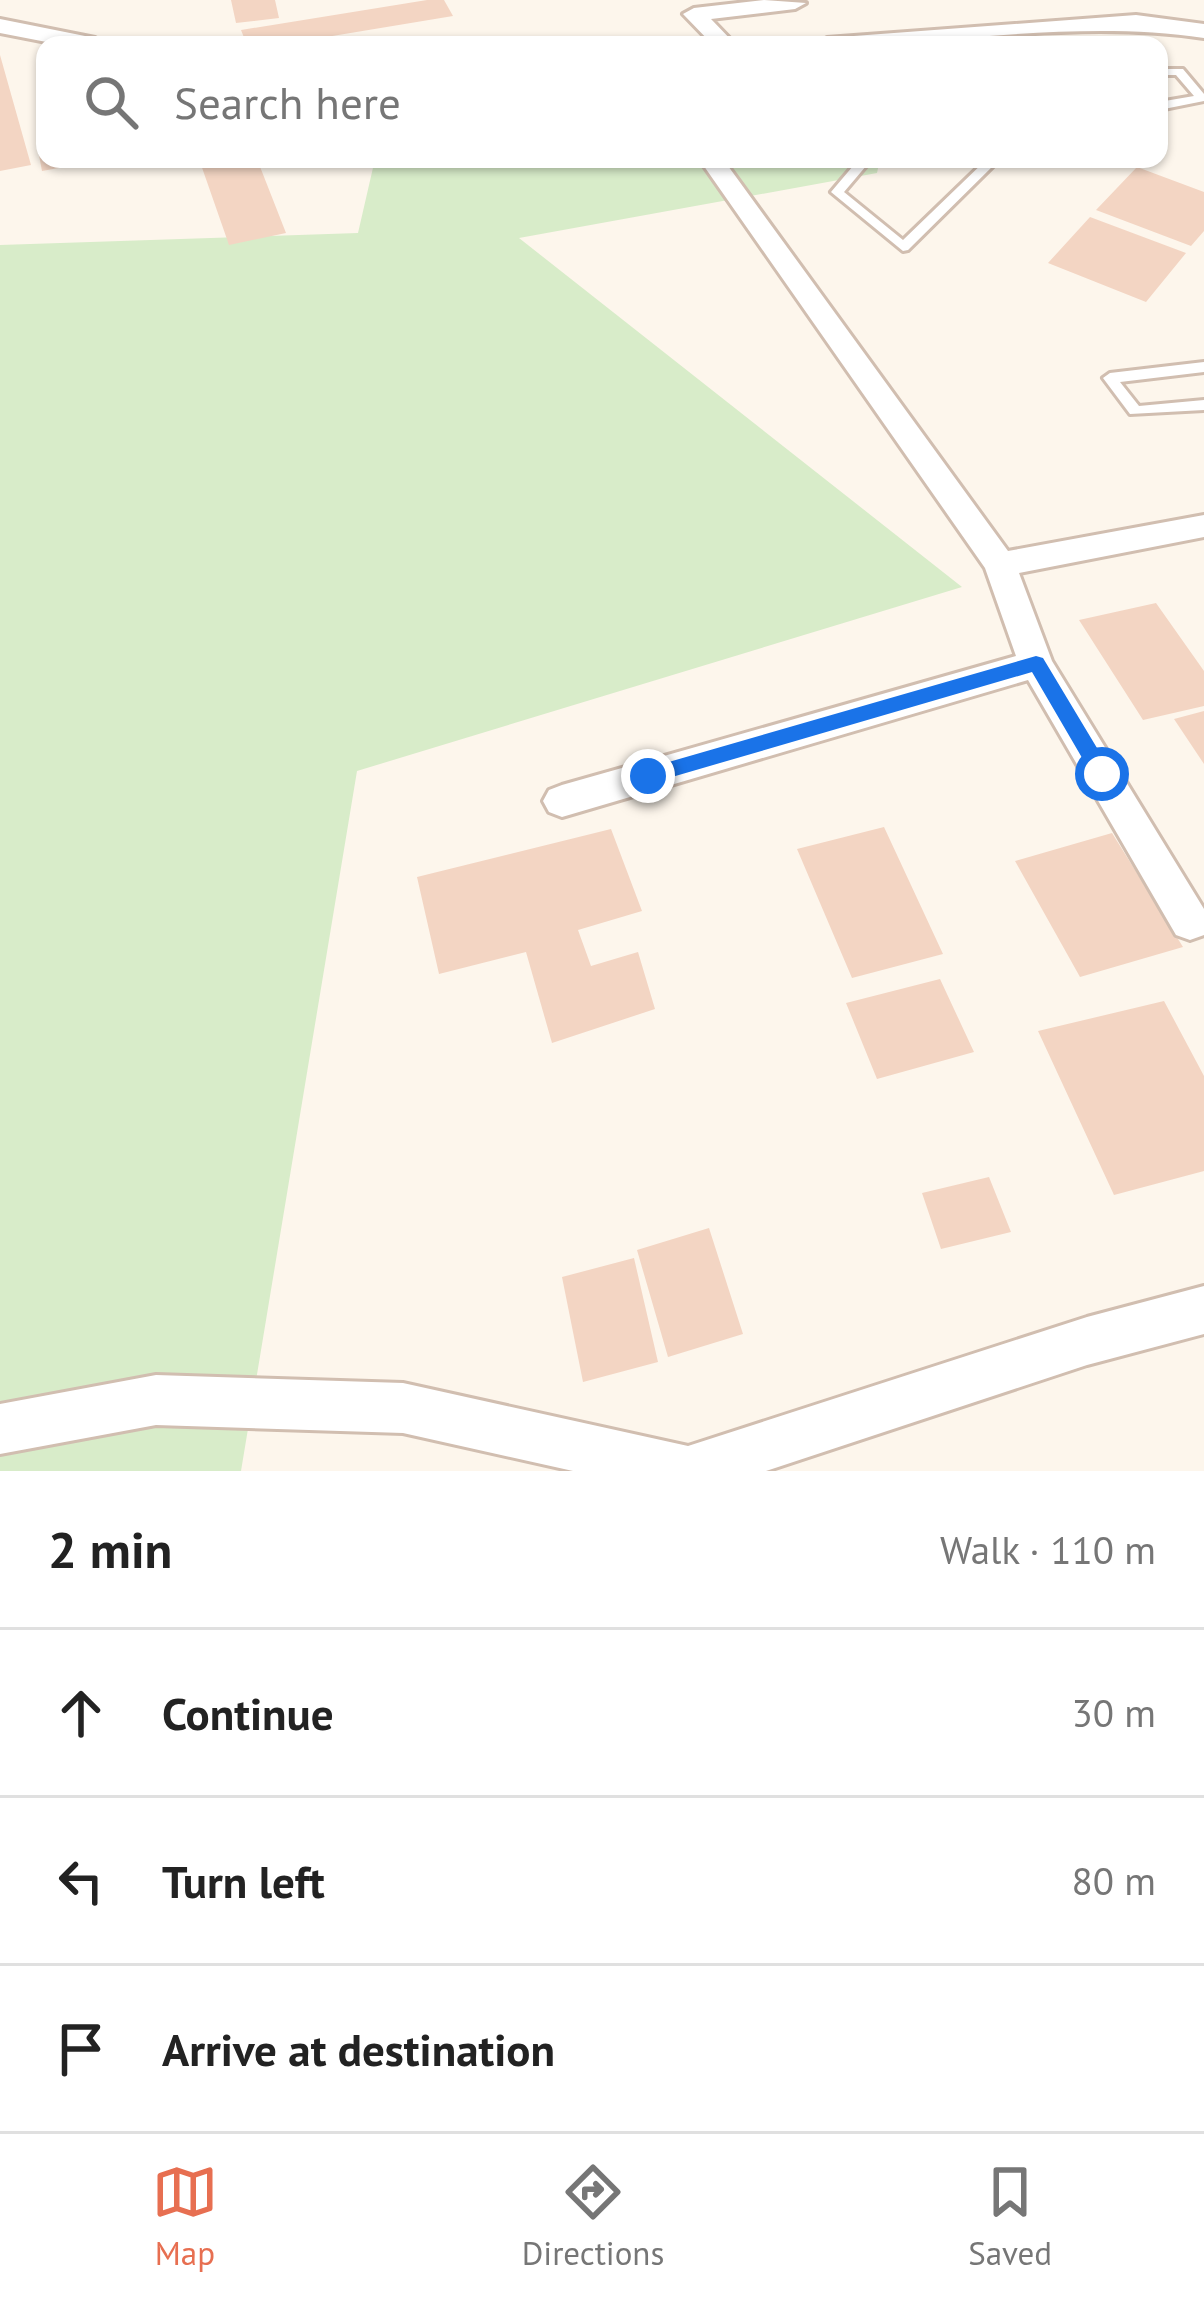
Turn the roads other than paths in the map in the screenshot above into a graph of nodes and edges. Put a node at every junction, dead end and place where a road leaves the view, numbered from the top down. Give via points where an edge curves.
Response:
1 (1189, 0) edge
2 (795, 3) edge
3 (1204, 19) edge
4 (0, 26) edge
5 (1204, 31) edge
6 (50, 36) edge
7 (715, 36) edge
8 (942, 36) edge
9 (1168, 71) edge
10 (1203, 98) edge
11 (1168, 104) edge
12 (717, 168) edge
13 (858, 168) edge
14 (985, 168) edge
15 (1204, 367) edge
16 (1204, 405) edge
17 (1204, 526) edge
18 (1000, 565) junction
19 (1036, 664) junction
20 (562, 801) dead end
21 (1190, 922) dead end
22 (1204, 1310) edge
23 (0, 1429) edge
24 (688, 1471) edge

1 - 3 street
2 - 7 street via 694,14
4 - 6 street
5 - 8 street via 1136,21
9 - 10 lane via 1178,70
10 - 11 lane
12 - 18 street
13 - 14 lane via 837,192 903,247
15 - 16 lane via 1110,378 1135,411
17 - 18 street
18 - 19 street
19 - 20 street
19 - 21 street
22 - 24 street
23 - 24 street via 156,1400 404,1408

